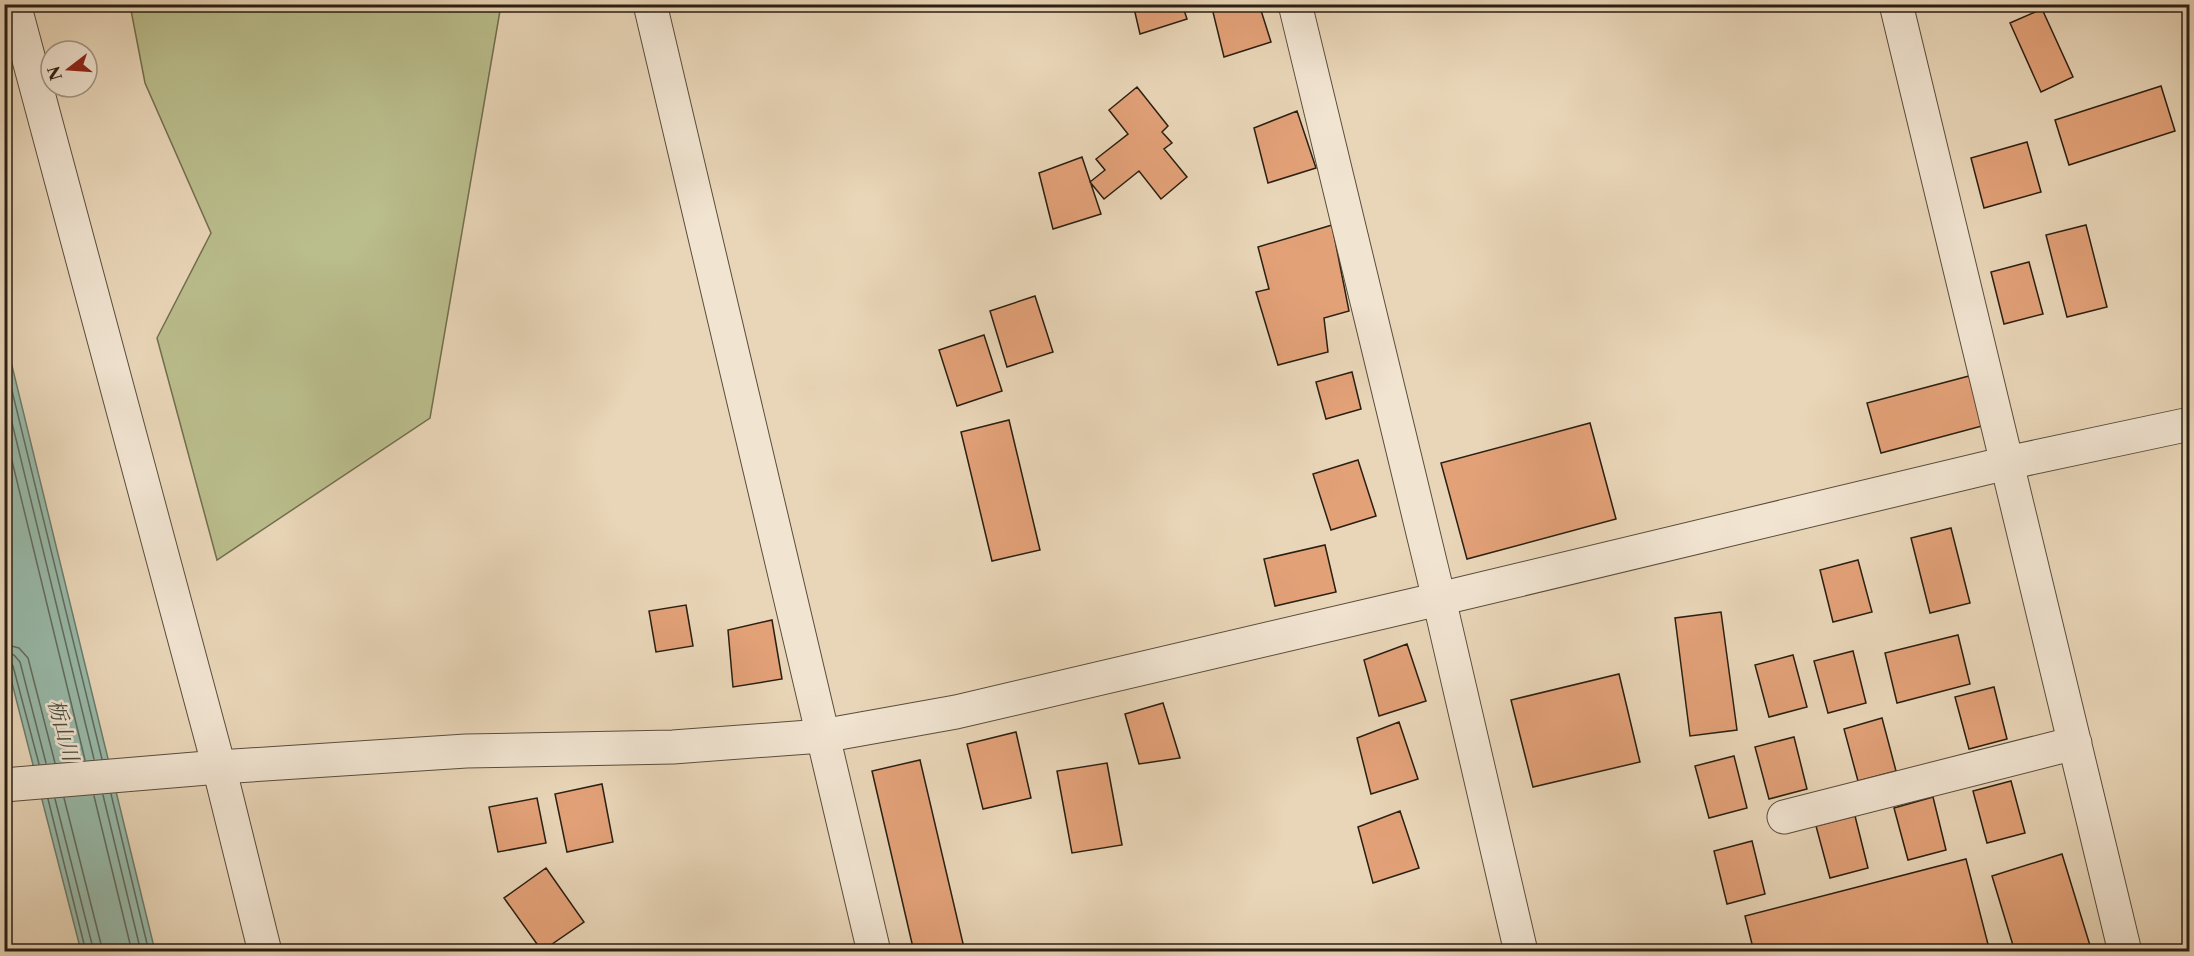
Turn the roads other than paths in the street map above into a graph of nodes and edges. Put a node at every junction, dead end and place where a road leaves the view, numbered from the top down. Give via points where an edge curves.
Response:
1 (14, 4) edge
2 (650, 4) edge
3 (1295, 4) edge
4 (1896, 4) edge
5 (2190, 424) edge
6 (2007, 463) junction
7 (1439, 599) junction
8 (822, 736) junction
9 (2075, 743) junction
10 (219, 767) junction
11 (4, 784) edge
12 (1784, 817) dead end
13 (265, 951) edge
14 (874, 951) edge
15 (1521, 951) edge
16 (2125, 951) edge

1 - 10 street
2 - 8 street
3 - 7 street
4 - 6 street
5 - 6 street
6 - 7 street
6 - 9 street
7 - 8 street via 956,712
7 - 15 street
8 - 10 street via 673,747 466,751
8 - 14 street
9 - 12 street
9 - 16 street
10 - 11 street
10 - 13 street

